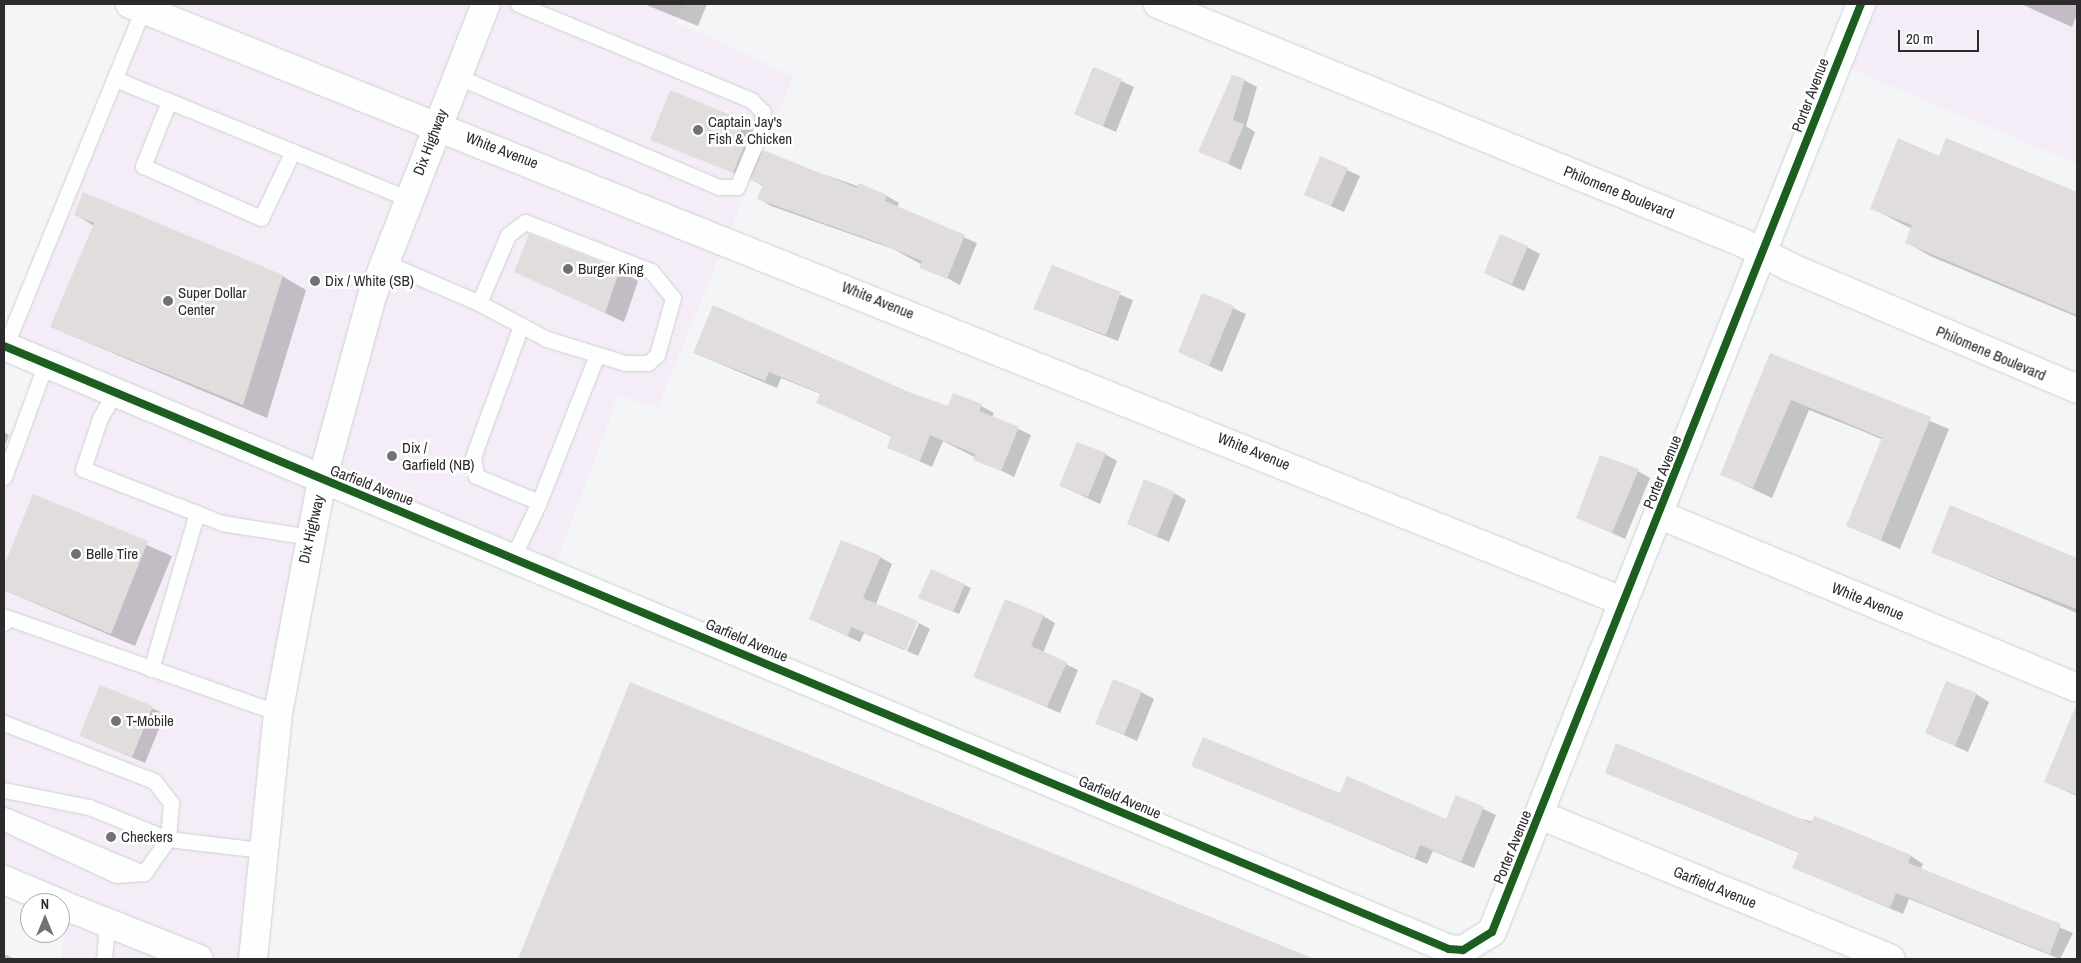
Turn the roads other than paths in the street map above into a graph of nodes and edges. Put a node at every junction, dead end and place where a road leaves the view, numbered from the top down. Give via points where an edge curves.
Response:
1 (486, 4) edge
2 (518, 4) edge
3 (1158, 4) edge
4 (1860, 4) edge
5 (137, 6) edge
6 (456, 76) junction
7 (115, 79) junction
8 (169, 101) junction
9 (436, 124) junction
10 (293, 151) junction
11 (409, 199) junction
12 (1762, 254) junction
13 (384, 262) junction
14 (479, 303) junction
15 (520, 326) junction
16 (4, 346) edge
17 (597, 355) junction
18 (46, 363) junction
19 (2077, 389) edge
20 (115, 392) junction
21 (4, 477) edge
22 (322, 480) junction
23 (539, 502) junction
24 (197, 513) junction
25 (1660, 515) junction
26 (309, 537) junction
27 (513, 557) junction
28 (1624, 602) junction
29 (4, 623) edge
30 (151, 669) junction
31 (2077, 688) edge
32 (278, 713) junction
33 (4, 723) edge
34 (4, 790) edge
35 (4, 815) edge
36 (1540, 815) junction
37 (4, 823) edge
38 (168, 839) junction
39 (262, 850) junction
40 (144, 873) junction
41 (4, 880) edge
42 (35, 893) edge
43 (70, 908) edge
44 (107, 923) junction
45 (1479, 944) joint
46 (104, 959) edge
47 (199, 959) edge
48 (253, 959) edge
49 (1891, 959) edge

1 - 6 street, Dix Highway
2 - 6 lane via 751,100 763,112 761,130 737,188 719,188
3 - 12 street, Philomene Boulevard
4 - 12 street, Porter Avenue
5 - 7 lane
5 - 9 street, White Avenue
6 - 9 street, Dix Highway
7 - 8 lane
7 - 16 lane
8 - 10 lane
8 - 10 lane via 143,166 261,218
9 - 11 street, Dix Highway
9 - 28 street, White Avenue
10 - 11 lane
11 - 13 street, Dix Highway
12 - 19 street, Philomene Boulevard
12 - 25 street, Porter Avenue
13 - 14 lane
13 - 22 street, Dix Highway
14 - 15 lane
14 - 17 lane via 508,235 525,222 651,271 673,298 657,355 648,362 625,363
15 - 17 lane
15 - 23 lane via 473,457 476,476
16 - 18 street, Garfield Avenue
17 - 23 lane
18 - 20 street, Garfield Avenue
18 - 21 lane
20 - 22 street, Garfield Avenue
20 - 24 lane via 100,418 83,469
22 - 26 street, Dix Highway
22 - 27 street, Garfield Avenue
23 - 27 lane
24 - 26 lane via 222,523
24 - 30 lane
25 - 28 street, Porter Avenue
25 - 31 street, White Avenue
26 - 32 street, Dix Highway
27 - 45 street, Garfield Avenue via 1449,949
28 - 36 street, Porter Avenue
29 - 30 lane via 6,618
30 - 32 lane
32 - 39 street, Dix Highway
33 - 38 lane via 154,781 171,803
34 - 38 lane via 90,808
35 - 40 lane
36 - 45 street, Porter Avenue via 1492,932
36 - 49 street, Garfield Avenue
37 - 40 lane via 116,875
38 - 39 lane
38 - 40 lane
39 - 48 street, Dix Highway
41 - 42 street
43 - 44 street
44 - 46 lane
44 - 47 street

